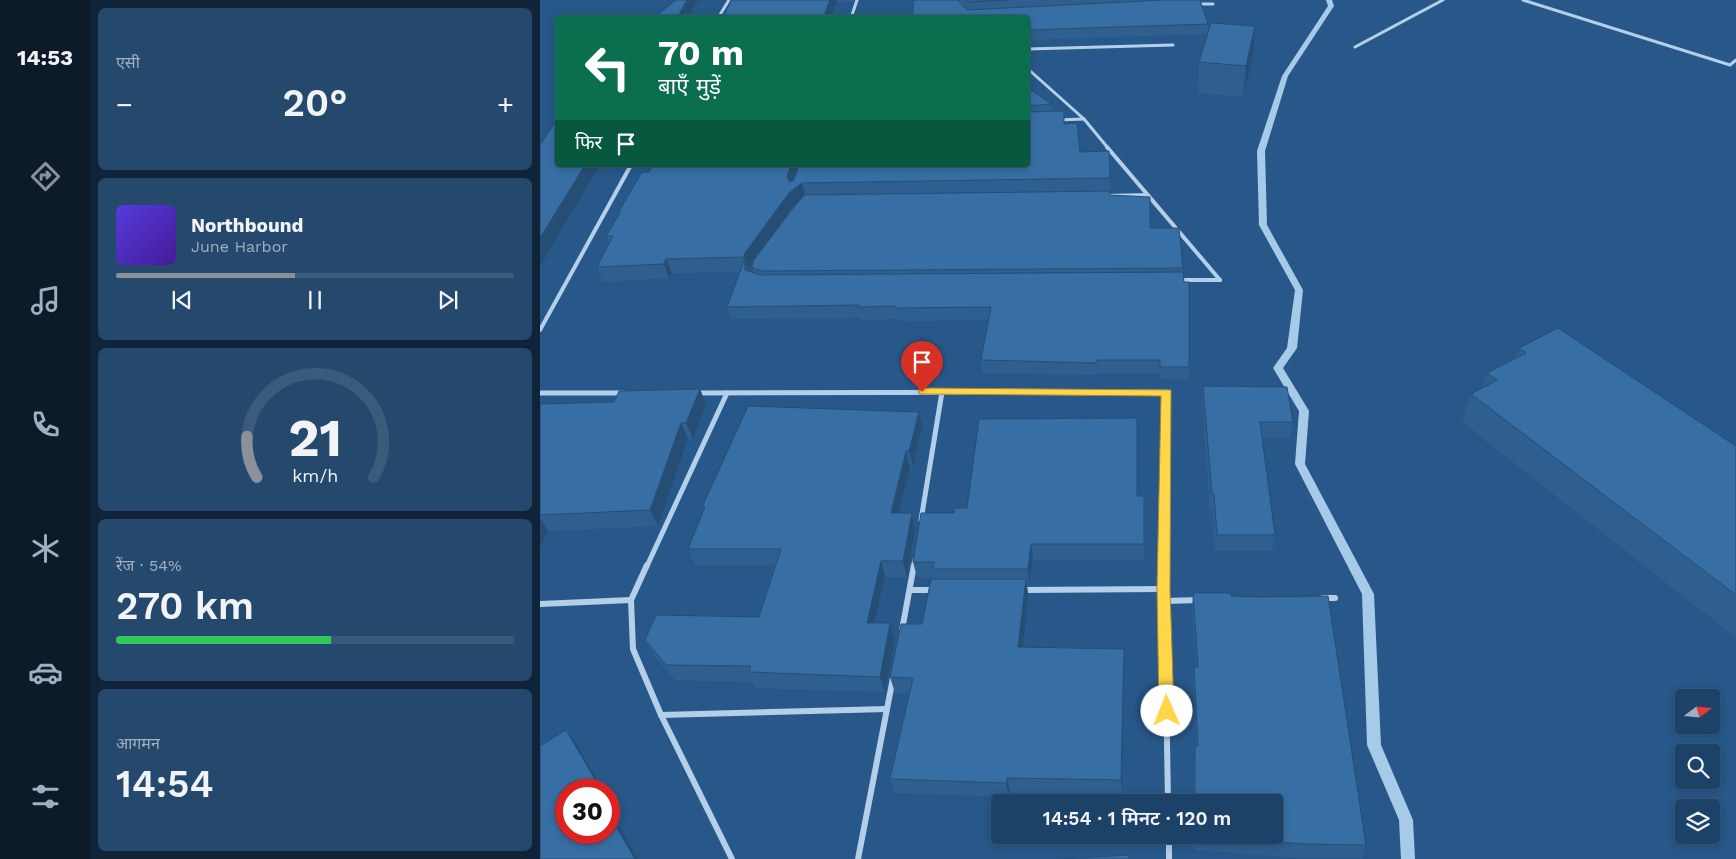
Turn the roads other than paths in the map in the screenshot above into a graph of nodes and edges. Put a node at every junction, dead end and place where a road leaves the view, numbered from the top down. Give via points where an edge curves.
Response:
1 (728, 0) edge
2 (857, 0) edge
3 (1443, 0) edge
4 (1523, 0) edge
5 (1193, 4) edge
6 (1213, 4) dead end
7 (720, 15) edge
8 (852, 15) edge
9 (1173, 45) dead end
10 (1355, 47) dead end
11 (1030, 49) edge
12 (1736, 60) edge
13 (1030, 71) edge
14 (1084, 119) junction
15 (1056, 120) edge
16 (630, 167) edge
17 (1148, 195) junction
18 (1099, 196) edge
19 (1170, 280) edge
20 (540, 330) edge
21 (942, 392) junction
22 (540, 393) edge
23 (629, 393) edge
24 (688, 393) edge
25 (727, 393) junction
26 (921, 524) edge
27 (916, 552) edge
28 (1164, 589) junction
29 (910, 590) junction
30 (939, 590) edge
31 (1017, 590) edge
32 (1335, 598) dead end
33 (1316, 599) edge
34 (632, 600) junction
35 (1212, 600) edge
36 (1164, 601) junction
37 (540, 604) edge
38 (901, 636) edge
39 (894, 673) edge
40 (887, 709) junction
41 (661, 715) junction
42 (1168, 794) edge
43 (1169, 844) edge
44 (732, 859) edge
45 (858, 859) edge
46 (1169, 859) edge

1 - 7 street
2 - 8 street
3 - 10 street
4 - 12 street via 1730,65
5 - 6 street
9 - 11 street
13 - 14 street
14 - 15 street
14 - 17 street
16 - 20 street
17 - 18 street
17 - 19 street via 1220,280
21 - 25 street
21 - 26 street
21 - 28 street via 1167,392
22 - 23 street
24 - 25 street
25 - 34 street
27 - 29 street
28 - 31 street
28 - 36 street
29 - 30 street
29 - 38 street
32 - 33 street
34 - 37 street
34 - 41 street via 633,649
35 - 36 street
36 - 42 street
39 - 40 street
40 - 41 street
40 - 45 street
41 - 44 street
43 - 46 street

